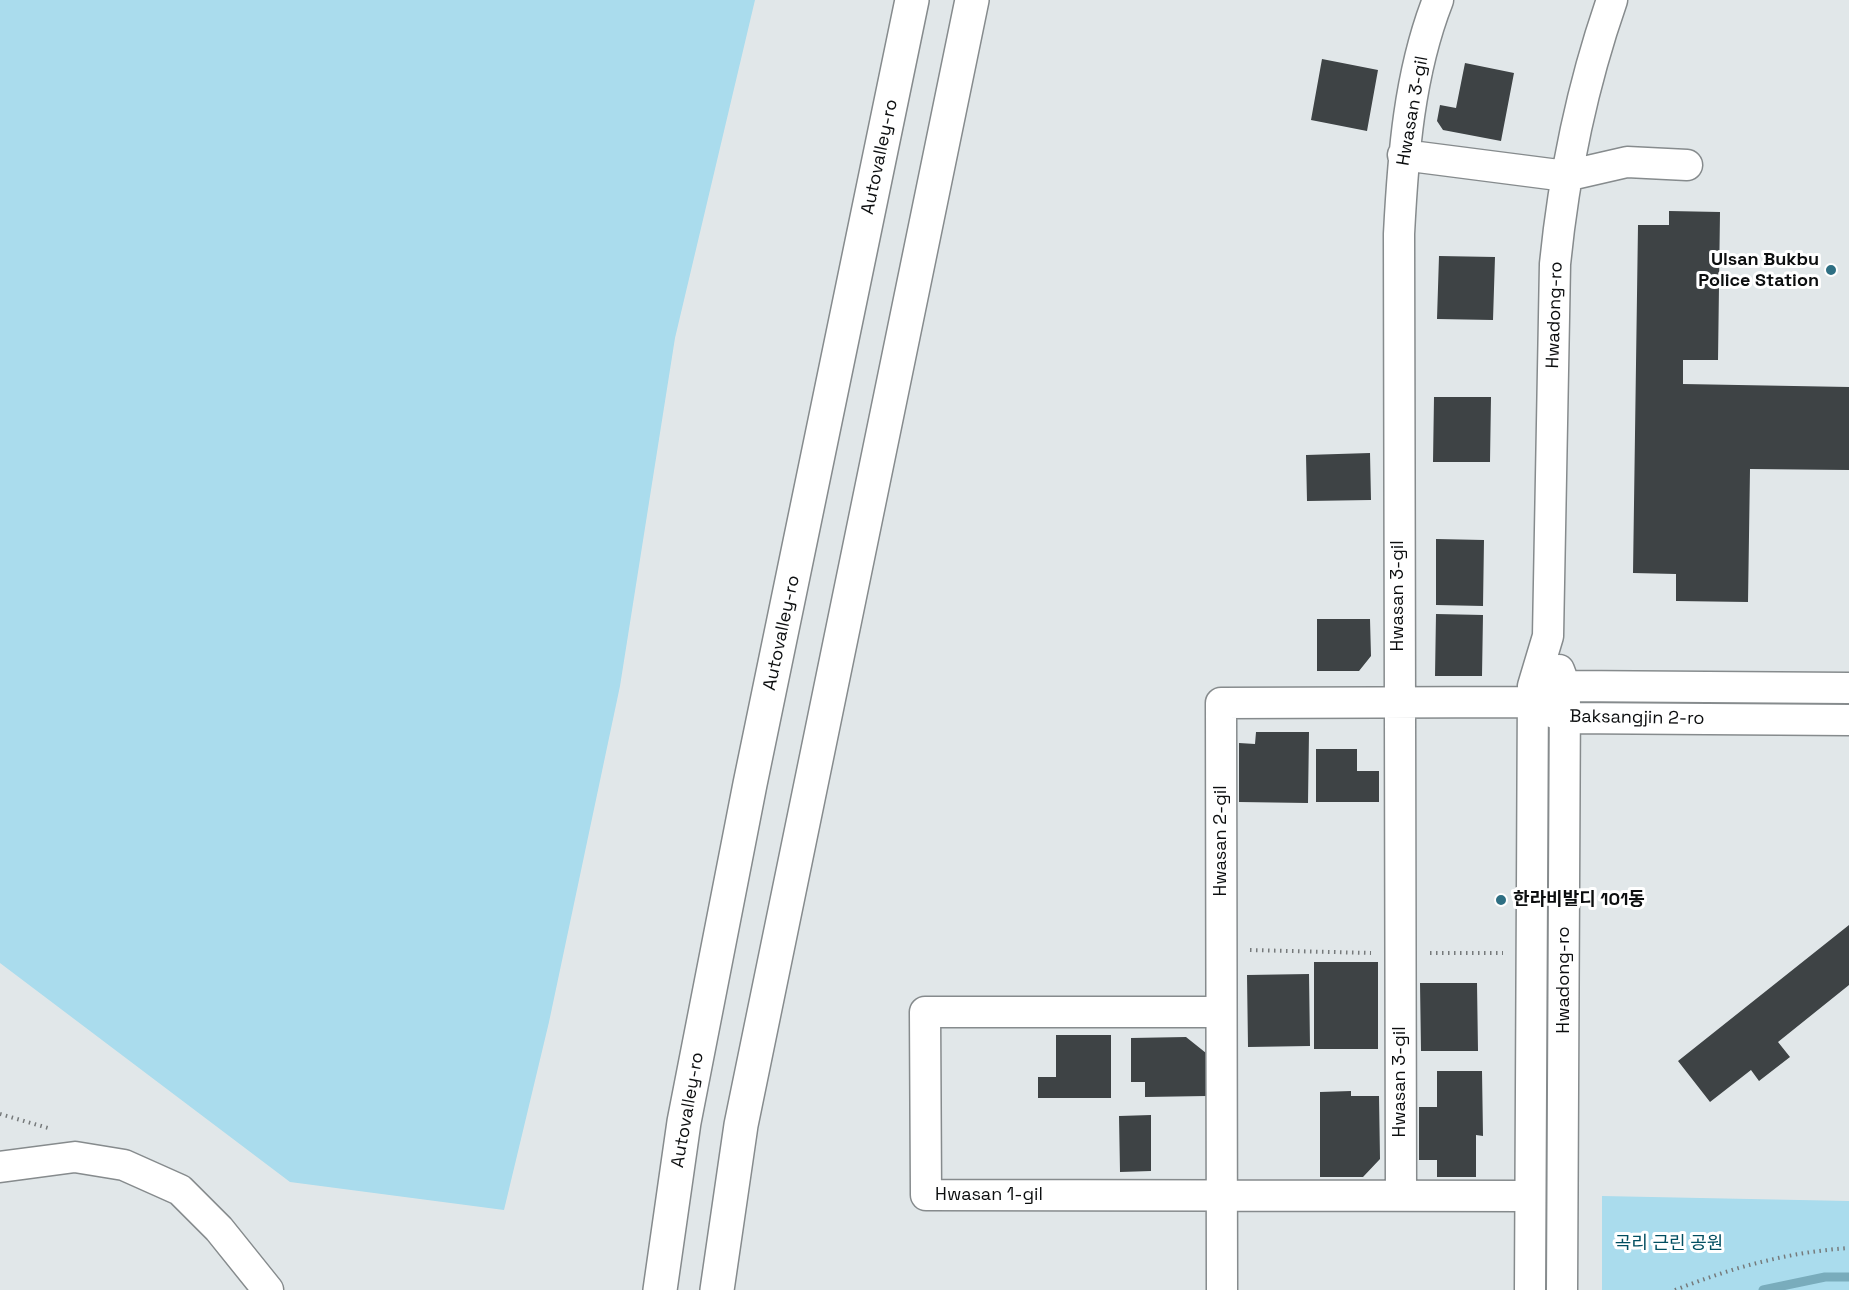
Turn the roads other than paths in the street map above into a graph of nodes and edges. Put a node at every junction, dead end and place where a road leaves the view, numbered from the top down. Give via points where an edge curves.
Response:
1 (912, 0) edge
2 (972, 0) edge
3 (1438, 0) edge
4 (1612, 0) edge
5 (1403, 155) junction
6 (1687, 165) dead end
7 (1566, 176) junction
8 (1548, 636) junction
9 (1565, 686) junction
10 (1849, 688) edge
11 (1533, 702) junction
12 (1398, 703) junction
13 (1565, 718) junction
14 (1849, 720) edge
15 (1221, 1012) junction
16 (0, 1167) edge
17 (1221, 1195) junction
18 (1401, 1196) junction
19 (1530, 1196) junction
20 (662, 1279) edge
21 (268, 1290) edge
22 (717, 1290) edge
23 (1222, 1290) edge
24 (1530, 1290) edge
25 (1562, 1290) edge

1 - 20 highway, Autovalley-ro via 741,830 684,1122
2 - 22 highway via 743,1114
3 - 5 street, Hwasan 3-gil via 1417,73
4 - 7 street, Hwadong-ro via 1592,58
5 - 7 street
5 - 12 street, Hwasan 3-gil via 1397,323
6 - 7 street via 1627,162
7 - 8 street, Hwadong-ro via 1556,264
8 - 9 street, Hwadong-ro
8 - 11 street, Hwadong-ro via 1533,686
9 - 10 street, Baksangjin 2-ro
9 - 11 street, Baksangjin 2-ro
9 - 13 street, Hwadong-ro
11 - 12 street, Hwasan 2-gil
11 - 13 street, Baksangjin 2-ro
11 - 19 street, Hwadong-ro
12 - 15 street, Hwasan 2-gil via 1221,703
12 - 18 street, Hwasan 3-gil
13 - 14 street, Baksangjin 2-ro
13 - 25 street, Hwadong-ro
15 - 17 street, Hwasan 2-gil
15 - 17 street, Hwasan 1-gil via 925,1012 925,1035 926,1195
16 - 21 street via 75,1157 124,1165 180,1190
17 - 18 street, Hwasan 1-gil
17 - 23 street, Hwasan 2-gil
18 - 19 street, Hwasan 1-gil
19 - 24 street, Hwadong-ro

